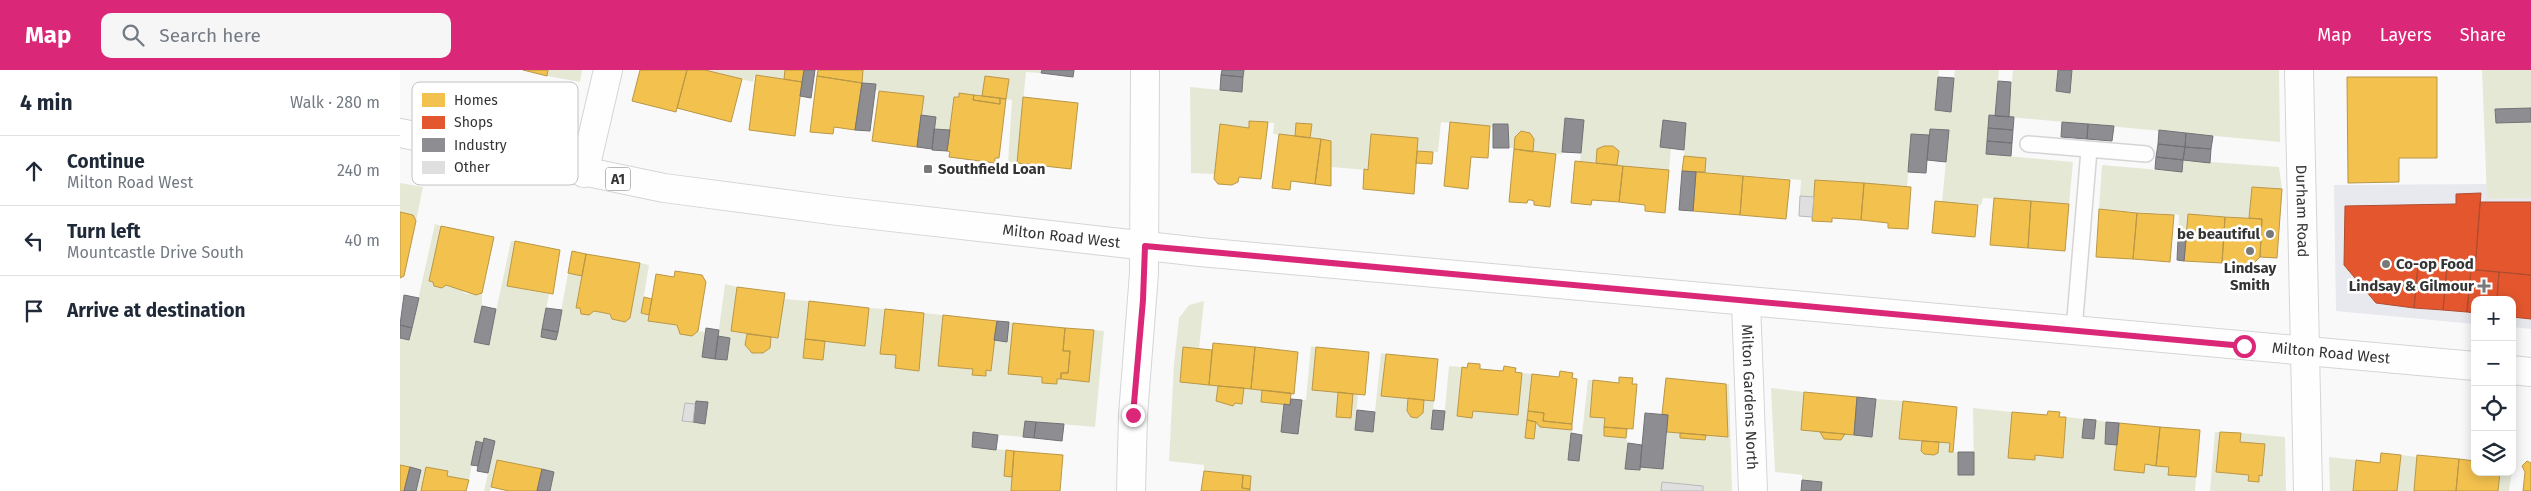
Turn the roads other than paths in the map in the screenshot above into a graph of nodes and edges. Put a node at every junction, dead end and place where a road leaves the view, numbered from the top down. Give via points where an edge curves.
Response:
1 (608, 70) edge
2 (1145, 70) edge
3 (2299, 70) edge
4 (2028, 144) dead end
5 (2089, 150) junction
6 (2146, 154) dead end
7 (578, 172) edge
8 (584, 173) junction
9 (1145, 246) junction
10 (1746, 302) junction
11 (2074, 330) junction
12 (2305, 352) junction
13 (2471, 366) edge
14 (2516, 370) edge
15 (2531, 372) edge
16 (1130, 491) edge
17 (1753, 491) edge
18 (2308, 491) edge

1 - 8 main road
2 - 9 main road
3 - 12 main road, Durham Road
4 - 5 lane
5 - 6 lane
5 - 11 lane
7 - 8 main road, Milton Road West / A1
8 - 9 main road, Milton Road West / A1 via 761,202
9 - 10 main road, Milton Road West / A1
9 - 16 main road
10 - 11 main road, Milton Road West / A1
10 - 17 main road, Milton Gardens North
11 - 12 main road, Milton Road West / A1
12 - 13 main road, Milton Road West / A1
12 - 18 main road, Durham Road
14 - 15 main road

